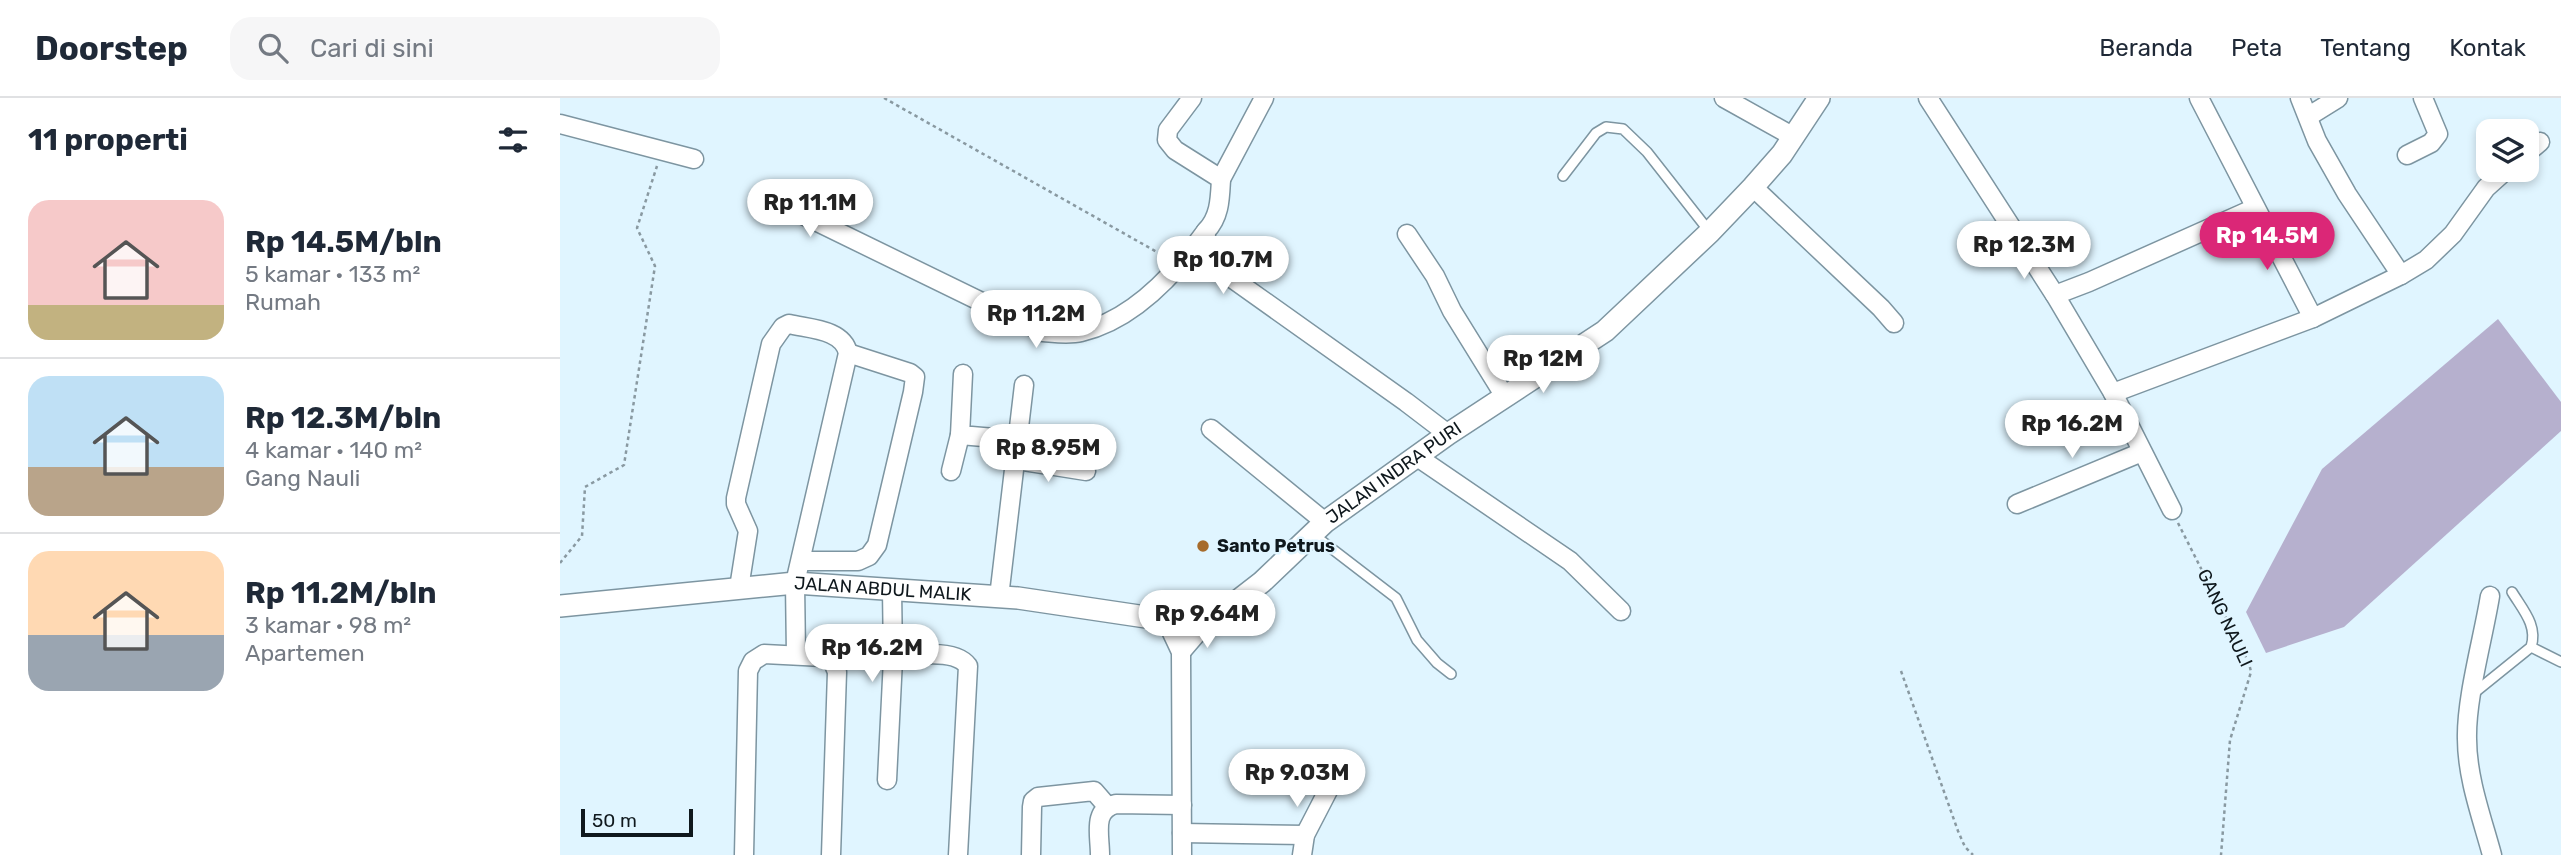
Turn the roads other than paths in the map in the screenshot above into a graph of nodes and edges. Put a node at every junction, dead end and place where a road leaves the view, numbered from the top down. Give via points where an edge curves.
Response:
1 (1192, 98) edge
2 (1264, 98) edge
3 (1724, 98) edge
4 (1819, 98) edge
5 (1928, 98) edge
6 (2199, 98) edge
7 (2300, 98) edge
8 (2338, 98) edge
9 (2423, 98) edge
10 (2309, 116) junction
11 (560, 124) edge
12 (1794, 137) junction
13 (2407, 155) dead end
14 (694, 159) dead end
15 (1563, 176) dead end
16 (1221, 179) junction
17 (2493, 182) edge
18 (1753, 187) junction
19 (2255, 208) junction
20 (797, 212) dead end
21 (1206, 231) junction
22 (1710, 232) junction
23 (1407, 234) dead end
24 (2401, 275) junction
25 (2055, 295) junction
26 (2313, 318) junction
27 (1894, 323) dead end
28 (848, 353) junction
29 (963, 374) dead end
30 (1024, 385) dead end
31 (2113, 393) junction
32 (1504, 395) junction
33 (1211, 429) dead end
34 (1448, 434) junction
35 (960, 435) junction
36 (1019, 440) junction
37 (2141, 452) junction
38 (1416, 456) junction
39 (1017, 460) junction
40 (951, 471) dead end
41 (1086, 471) dead end
42 (2017, 504) dead end
43 (2172, 510) road end
44 (1320, 529) junction
45 (801, 561) junction
46 (796, 583) junction
47 (739, 588) junction
48 (892, 590) junction
49 (2512, 592) dead end
50 (2490, 596) dead end
51 (999, 597) junction
52 (560, 606) edge
53 (1621, 611) dead end
54 (1166, 620) junction
55 (1205, 624) junction
56 (2531, 647) junction
57 (1181, 652) junction
58 (796, 655) junction
59 (893, 659) junction
60 (2561, 662) edge
61 (1451, 674) dead end
62 (2472, 694) junction
63 (1335, 778) dead end
64 (887, 779) dead end
65 (1182, 805) junction
66 (1107, 806) junction
67 (1182, 832) junction
68 (1305, 835) junction
69 (744, 855) edge
70 (831, 855) edge
71 (958, 855) edge
72 (1031, 855) edge
73 (1100, 855) edge
74 (1182, 855) edge
75 (1302, 855) edge
76 (2492, 855) edge

1 - 16 street via 1168,130 1167,140
2 - 16 street
3 - 12 street
4 - 12 street, JALAN INDRA PURI
5 - 25 street
6 - 19 street
7 - 10 street
8 - 10 street
9 - 13 street via 2438,134 2431,143
10 - 24 street via 2317,141 2347,194
11 - 14 street
12 - 18 street, JALAN INDRA PURI
15 - 22 lane via 1596,133 1606,127 1623,129
16 - 21 street via 1220,202
17 - 24 street via 2454,234
18 - 22 street, JALAN INDRA PURI
18 - 27 street
19 - 25 street
19 - 26 street
20 - 21 street via 1043,332 1079,333 1104,325 1142,300
21 - 34 street via 1205,247 1223,272
22 - 32 street, JALAN INDRA PURI via 1605,331
23 - 32 street
24 - 26 street
25 - 31 street
26 - 31 street
28 - 45 street
28 - 45 street via 910,373 915,377 913,392 877,545 858,561
28 - 47 street via 846,344 834,334 789,324 771,344 736,498 748,531
29 - 35 street
30 - 36 street
31 - 37 street
32 - 34 street, JALAN INDRA PURI
33 - 44 street
34 - 38 street, JALAN INDRA PURI
35 - 36 street
35 - 40 street
36 - 39 street
37 - 42 street
37 - 43 street
38 - 44 street, JALAN INDRA PURI
38 - 53 street via 1570,561
39 - 41 street
39 - 51 street
44 - 55 street, JALAN INDRA PURI via 1262,582
44 - 61 lane via 1396,598 1417,640
45 - 46 street
46 - 47 street, JALAN ABDUL MALIK
46 - 48 street, JALAN ABDUL MALIK
46 - 58 street
47 - 52 street, JALAN ABDUL MALIK
48 - 51 street, JALAN ABDUL MALIK
48 - 59 street
49 - 56 lane via 2532,624
50 - 62 street
51 - 54 street, JALAN ABDUL MALIK
54 - 55 street, JALAN ABDUL MALIK
54 - 57 street
55 - 57 street, JALAN INDRA PURI
56 - 60 lane
56 - 62 lane
57 - 65 street
58 - 69 street via 764,654 748,671
58 - 70 street via 824,657 837,671
59 - 64 street
59 - 71 street via 919,654 953,656 968,666
62 - 76 street via 2469,761
63 - 68 street
65 - 66 street
65 - 67 street
66 - 72 street via 1094,791 1038,797 1032,807
66 - 73 street via 1100,815
67 - 68 street
67 - 74 street
68 - 75 street

